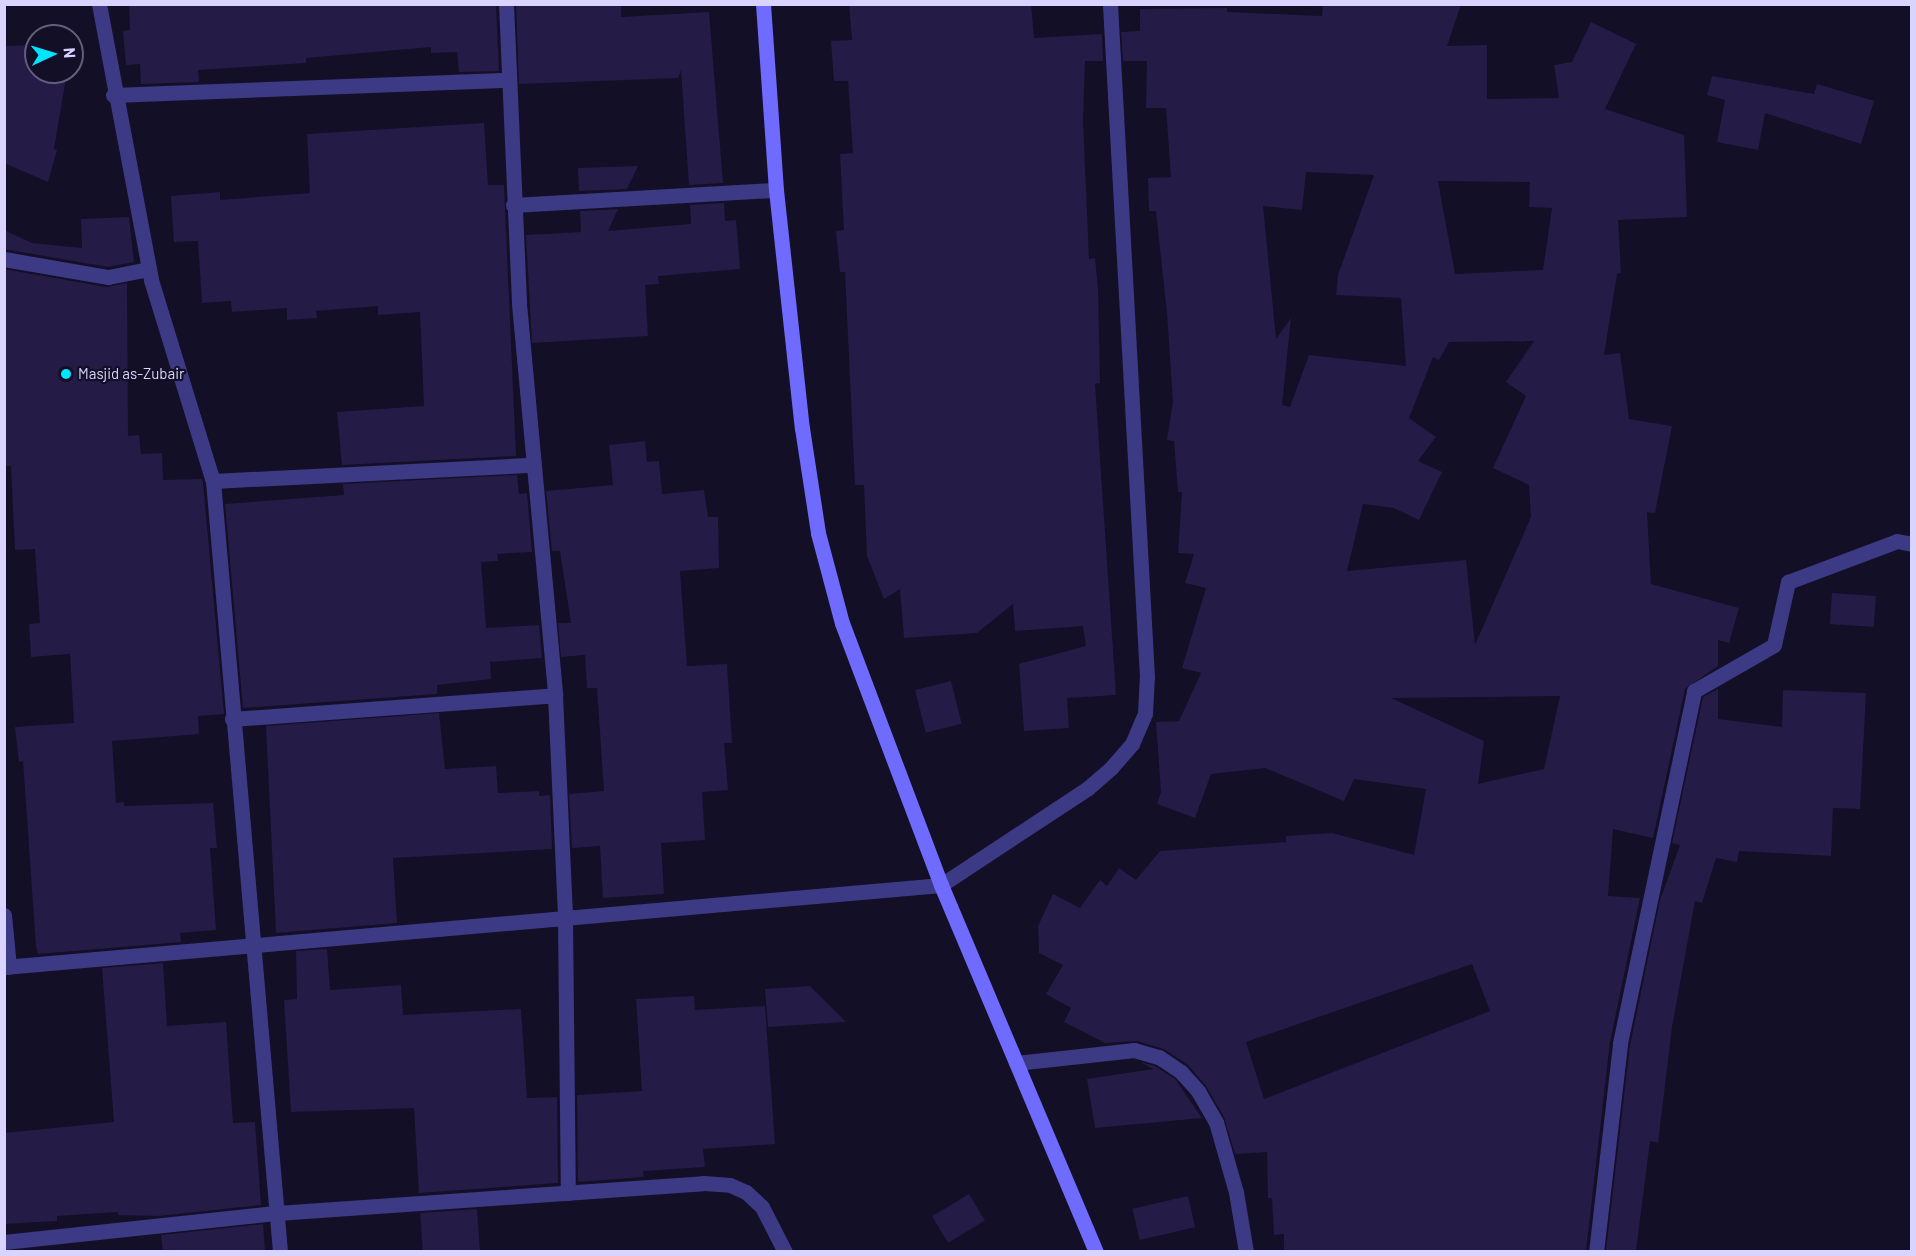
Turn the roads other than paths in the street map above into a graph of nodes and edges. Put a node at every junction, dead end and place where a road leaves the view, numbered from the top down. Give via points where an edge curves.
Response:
1 (99, 4) edge
2 (506, 4) edge
3 (763, 4) edge
4 (1110, 4) edge
5 (508, 80) junction
6 (113, 95) junction
7 (776, 190) junction
8 (513, 205) junction
9 (4, 259) edge
10 (149, 269) junction
11 (532, 465) junction
12 (213, 481) junction
13 (1911, 544) edge
14 (555, 695) junction
15 (232, 719) junction
16 (941, 885) junction
17 (4, 915) edge
18 (565, 919) junction
19 (250, 945) junction
20 (7, 967) edge
21 (1016, 1063) junction
22 (568, 1193) junction
23 (277, 1213) junction
24 (4, 1242) edge
25 (280, 1251) edge
26 (785, 1251) edge
27 (1096, 1251) edge
28 (1246, 1251) edge
29 (1596, 1251) edge

1 - 6 street
2 - 5 street
3 - 7 main road
4 - 16 street via 1147,676 1144,713 1132,744 1088,788
5 - 6 street
5 - 8 street
6 - 10 street
7 - 8 street
7 - 16 main road via 802,428 818,533 842,622
8 - 11 street
9 - 10 street via 108,277
10 - 12 street
11 - 12 street
11 - 14 street
12 - 15 street
13 - 29 street via 1897,541 1788,582 1774,645 1694,691 1620,1043
14 - 15 street
14 - 18 street
15 - 19 street
16 - 18 street
16 - 21 main road
17 - 20 street
18 - 19 street
18 - 22 street
19 - 20 street
19 - 23 street
21 - 27 main road
21 - 28 street via 1134,1050 1159,1057 1180,1072 1198,1091 1216,1122 1236,1192
22 - 23 street
22 - 26 street via 693,1183 730,1185 746,1192 762,1207
23 - 24 street
23 - 25 street

